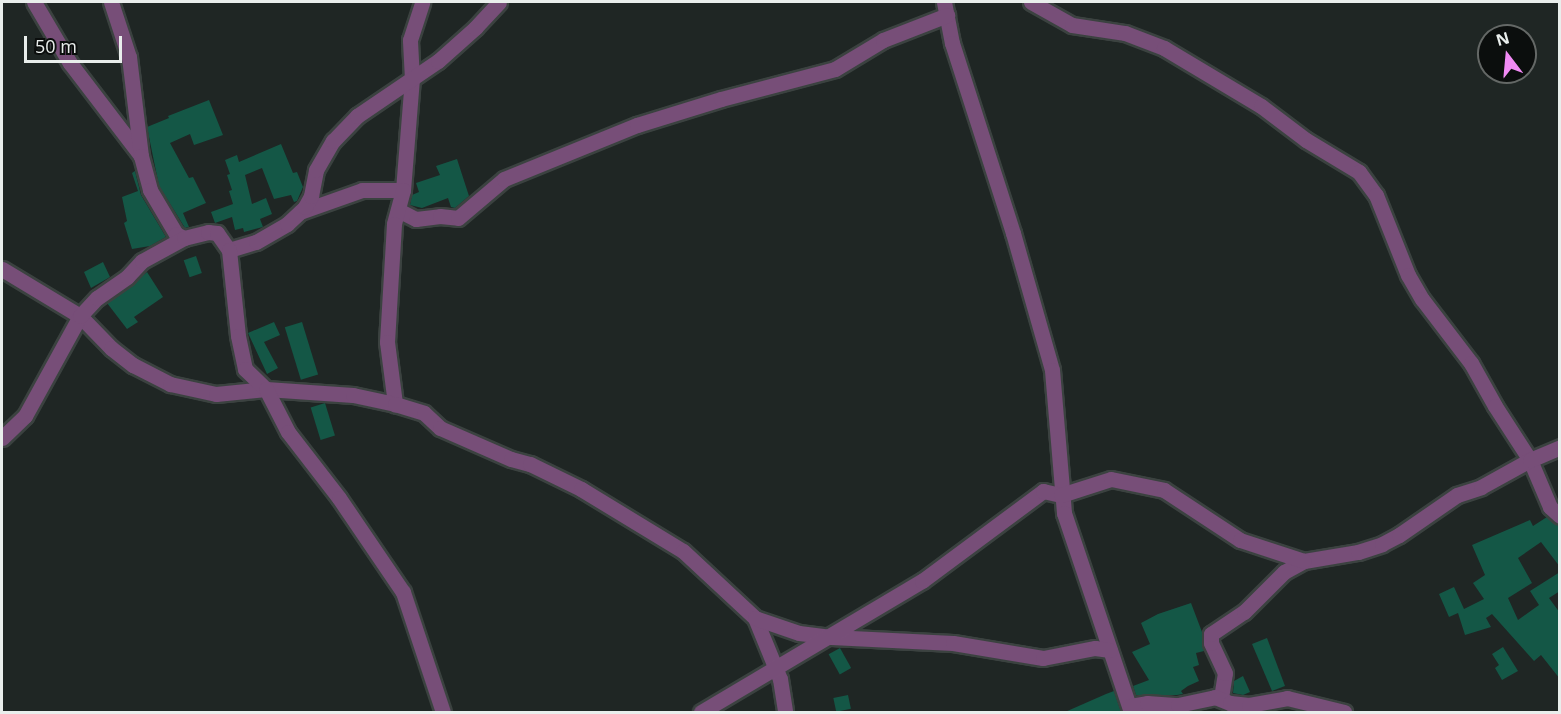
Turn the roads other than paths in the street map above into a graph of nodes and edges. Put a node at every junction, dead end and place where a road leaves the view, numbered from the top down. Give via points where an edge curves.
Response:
1 (34, 2) edge
2 (111, 2) edge
3 (422, 2) edge
4 (500, 2) edge
5 (1031, 2) edge
6 (945, 8) edge
7 (412, 79) junction
8 (141, 156) junction
9 (403, 190) junction
10 (398, 210) junction
11 (300, 212) junction
12 (184, 238) junction
13 (229, 250) junction
14 (2, 269) edge
15 (80, 316) junction
16 (266, 389) junction
17 (395, 404) junction
18 (2, 438) edge
19 (1560, 447) edge
20 (1530, 460) junction
21 (1061, 495) junction
22 (1560, 516) edge
23 (1304, 561) junction
24 (755, 618) junction
25 (831, 638) junction
26 (1110, 650) junction
27 (776, 668) junction
28 (1221, 698) junction
29 (1130, 709) edge
30 (443, 712) edge
31 (701, 712) edge
32 (785, 712) edge
33 (1344, 712) edge

1 - 8 street via 70,63
2 - 8 street via 129,57
3 - 7 street via 410,40
4 - 7 street via 460,41
5 - 20 street via 1072,25 1125,33 1164,48 1261,106 1359,172 1376,195 1418,291 1471,363
6 - 10 street via 835,69 637,125 504,179 458,218 416,219
6 - 21 street via 952,43 1044,339 1055,400
7 - 9 street
7 - 11 street via 357,116 333,141 316,170 311,196
8 - 12 street via 154,199 176,234
9 - 10 street
9 - 11 street via 363,190
10 - 17 street via 387,342
11 - 13 street via 271,236
12 - 13 street via 217,233
12 - 15 street via 142,261
13 - 16 street via 245,369
14 - 15 street
15 - 16 street via 133,365 170,384 216,394
15 - 18 street via 25,416
16 - 17 street via 341,394
16 - 30 street via 288,432 403,592
17 - 24 street via 424,413 440,428 581,489 654,532 690,556
19 - 20 street
20 - 22 street via 1550,507
20 - 23 street via 1481,487 1457,495 1382,544
21 - 23 street via 1111,479 1164,490 1240,540
21 - 25 street via 1043,491 922,581
21 - 26 street via 1068,529
23 - 28 street via 1284,572 1244,612 1211,634 1211,643 1226,672
24 - 25 street via 798,633
24 - 27 street
25 - 26 street via 953,643 1042,658 1095,648
25 - 27 street
26 - 29 street
27 - 31 street
27 - 32 street
28 - 29 street via 1178,705 1148,703
28 - 33 street via 1249,705 1287,698

